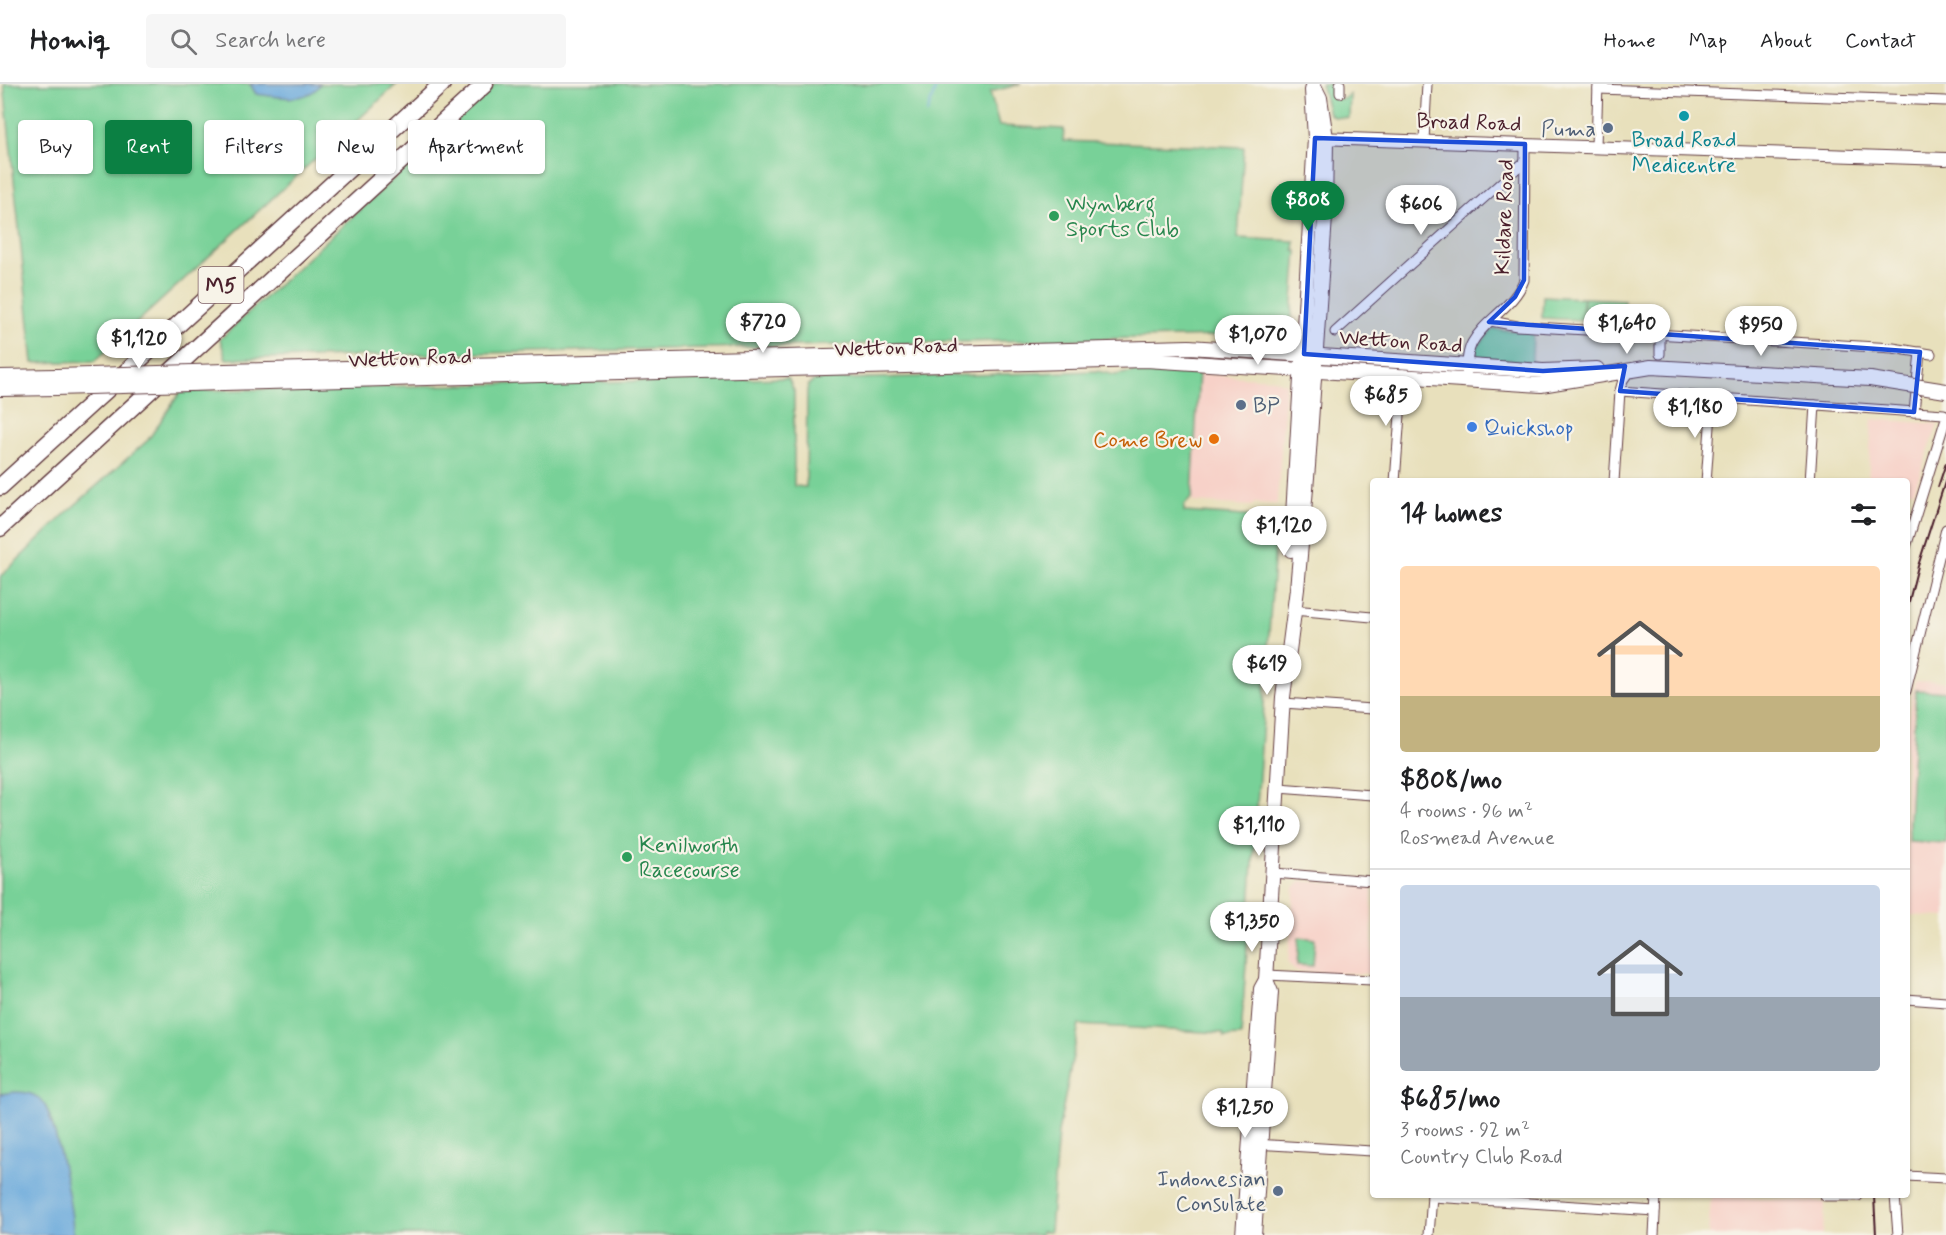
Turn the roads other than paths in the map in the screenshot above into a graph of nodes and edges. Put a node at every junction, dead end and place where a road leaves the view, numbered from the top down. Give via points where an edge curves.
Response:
1 (442, 84) edge
2 (485, 84) edge
3 (1313, 84) edge
4 (1427, 84) edge
5 (1598, 86) edge
6 (1946, 101) edge
7 (1321, 138) junction
8 (1424, 141) junction
9 (1525, 144) junction
10 (1596, 146) junction
11 (1946, 159) edge
12 (1524, 162) junction
13 (1491, 321) junction
14 (1335, 332) dead end
15 (1660, 335) junction
16 (1920, 352) junction
17 (1660, 354) dead end
18 (1931, 354) dead end
19 (1310, 362) junction
20 (1468, 366) junction
21 (1647, 368) junction
22 (1629, 370) junction
23 (1612, 372) junction
24 (1403, 375) junction
25 (0, 378) edge
26 (1466, 381) junction
27 (57, 382) junction
28 (0, 389) edge
29 (1620, 391) junction
30 (1946, 391) edge
31 (1712, 399) junction
32 (1815, 405) junction
33 (1914, 412) junction
34 (1946, 417) edge
35 (1395, 478) edge
36 (1614, 478) edge
37 (1706, 478) edge
38 (1810, 478) edge
39 (0, 487) edge
40 (0, 528) edge
41 (1946, 529) edge
42 (1910, 534) edge
43 (1293, 608) junction
44 (1370, 617) edge
45 (1910, 676) edge
46 (1283, 703) junction
47 (1370, 709) edge
48 (1278, 788) junction
49 (1370, 795) edge
50 (1274, 873) junction
51 (1370, 881) edge
52 (1266, 977) junction
53 (1370, 980) edge
54 (1910, 999) edge
55 (1946, 1002) edge
56 (1255, 1144) junction
57 (1370, 1151) edge
58 (1910, 1176) edge
59 (1946, 1178) edge
60 (1432, 1198) edge
61 (1462, 1198) edge
62 (1656, 1198) edge
63 (1895, 1198) edge
64 (1655, 1211) junction
65 (1244, 1235) edge
66 (1254, 1235) edge
67 (1429, 1235) edge
68 (1654, 1235) edge
69 (1898, 1235) edge

1 - 39 highway, M5
2 - 40 highway, M5
3 - 7 main road via 1320,98
4 - 8 street
5 - 6 street
5 - 10 street
7 - 8 street, Broad Road
7 - 19 main road
8 - 9 street, Broad Road
9 - 10 street, Broad Road
9 - 12 street, Kildare Road
10 - 11 street, Broad Road
12 - 13 street, Kildare Road via 1524,280 1515,297
12 - 14 street
13 - 15 street
13 - 20 street, Kildare Road via 1473,341
15 - 16 street
15 - 17 street
16 - 18 street
16 - 33 street
19 - 20 main road, Wetton Road
19 - 24 main road, Wetton Road
19 - 27 main road, Wetton Road, bridge via 1177,347
19 - 43 main road
20 - 21 main road, Wetton Road via 1543,371
20 - 26 street, Kildare Road
21 - 22 main road, Wetton Road
21 - 30 main road, Wetton Road, bridge via 1870,379
22 - 23 main road, Wetton Road
22 - 29 street
23 - 26 main road, Wetton Road via 1541,385
23 - 29 street
24 - 26 main road, Wetton Road
24 - 35 street
25 - 27 main road, Wetton Road
27 - 28 main road, Wetton Road
29 - 31 street
29 - 36 street
31 - 32 street
31 - 37 street
32 - 33 street
32 - 38 street
33 - 34 street
34 - 42 street
41 - 45 street
43 - 44 street
43 - 46 main road
46 - 47 street
46 - 48 main road
48 - 49 street
48 - 50 main road
50 - 51 street
50 - 52 main road
52 - 53 street
52 - 56 main road via 1270,992
54 - 55 street
56 - 57 street
56 - 65 main road
56 - 66 main road
58 - 59 street
60 - 67 street
61 - 64 street
62 - 64 street
63 - 69 street
64 - 68 street

